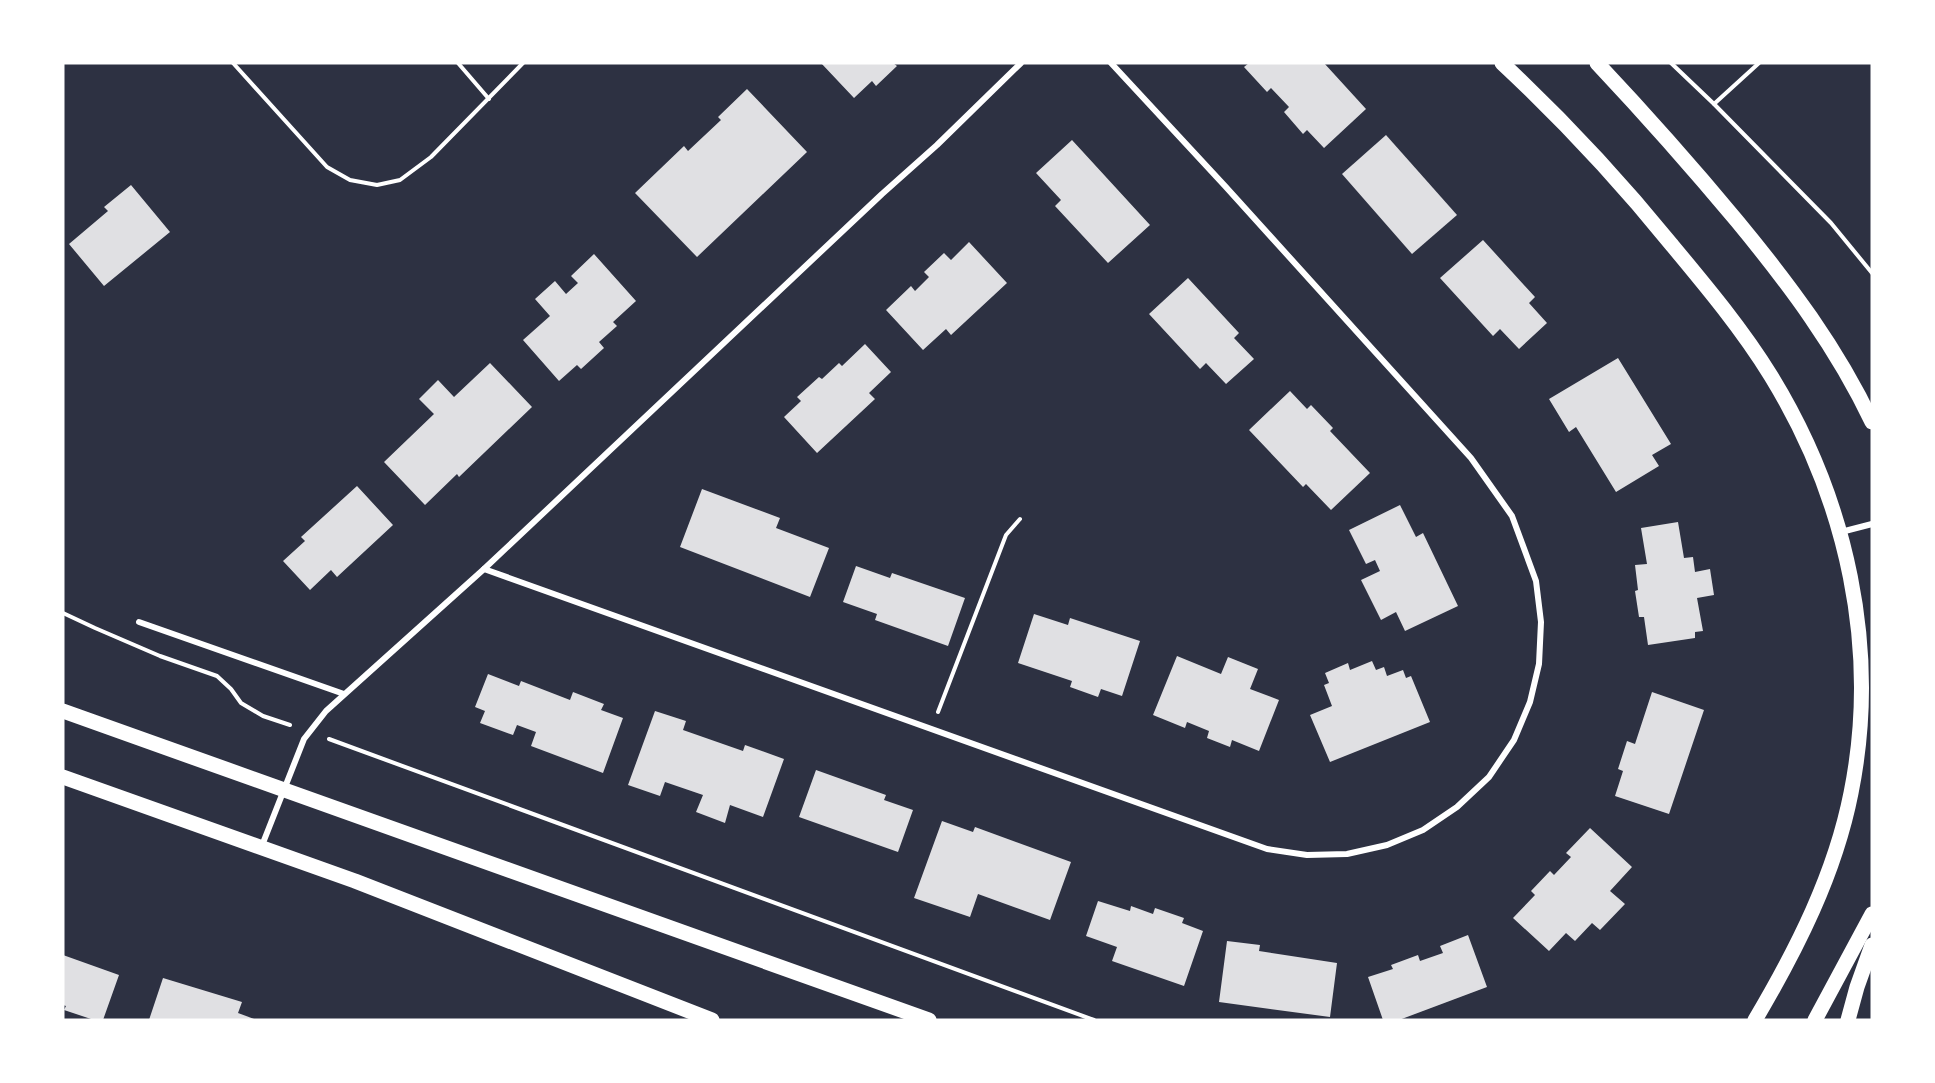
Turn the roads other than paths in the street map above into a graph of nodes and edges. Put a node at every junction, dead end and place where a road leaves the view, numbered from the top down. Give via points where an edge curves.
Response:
1 (1021, 63) edge
2 (1111, 63) edge
3 (1502, 63) edge
4 (1597, 63) edge
5 (1872, 422) edge
6 (1872, 524) edge
7 (1841, 532) junction
8 (484, 569) junction
9 (139, 622) dead end
10 (344, 694) junction
11 (63, 711) edge
12 (63, 777) edge
13 (284, 790) junction
14 (261, 849) junction
15 (1872, 914) edge
16 (1872, 945) edge
17 (712, 1020) edge
18 (929, 1020) edge
19 (1755, 1020) edge
20 (1815, 1020) edge
21 (1848, 1020) edge

1 - 8 street
2 - 8 street via 1471,458 1512,516 1536,581 1541,622 1539,664 1530,702 1514,740 1489,777 1457,807 1423,830 1387,845 1347,854 1307,855 1267,849
3 - 7 main road via 1605,166 1748,342 1776,383 1803,435
4 - 5 main road via 1708,186 1793,292 1838,356
6 - 7 street
7 - 19 main road via 1856,600 1861,672 1859,738 1851,793 1815,905
8 - 10 street
9 - 10 street
10 - 13 street via 309,731
11 - 13 main road
12 - 14 main road
13 - 14 street
13 - 18 main road
14 - 17 main road via 355,881
15 - 20 main road
16 - 21 main road

